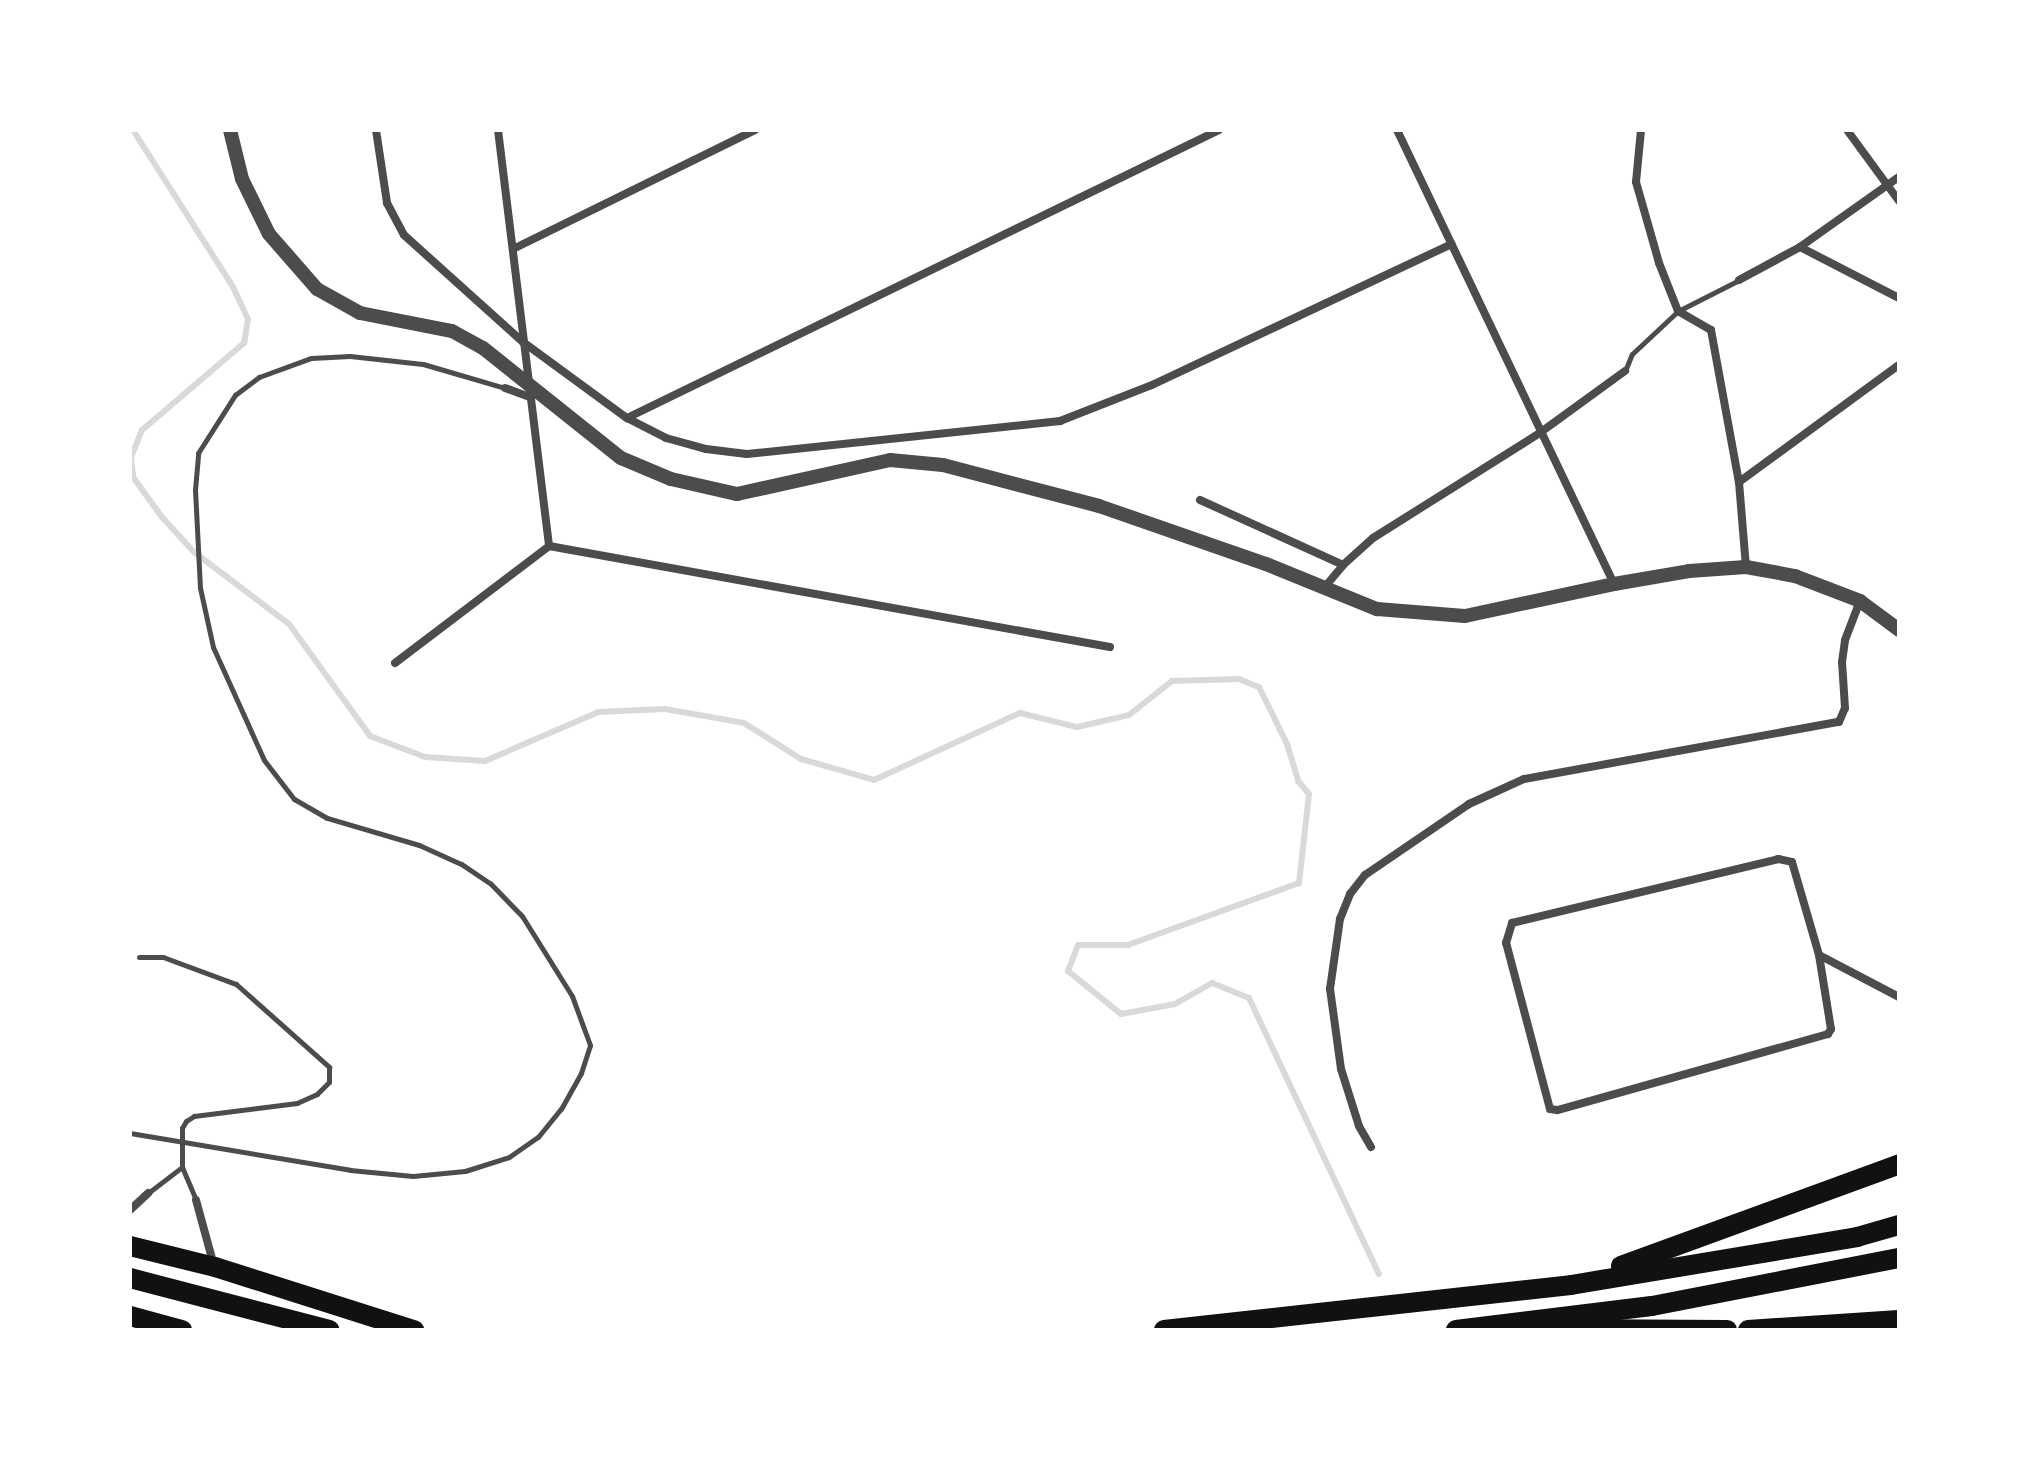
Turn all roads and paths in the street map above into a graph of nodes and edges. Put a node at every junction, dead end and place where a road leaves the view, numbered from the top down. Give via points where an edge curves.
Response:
1 (230, 130) edge
2 (376, 130) edge
3 (498, 130) edge
4 (755, 130) edge
5 (1219, 130) edge
6 (1397, 130) edge
7 (1641, 130) edge
8 (1847, 130) edge
9 (1899, 177) edge
10 (1888, 185) junction
11 (1899, 201) edge
12 (1451, 244) junction
13 (1800, 247) junction
14 (513, 249) junction
15 (1739, 280) joint
16 (1899, 298) edge
17 (1678, 311) junction
18 (523, 342) junction
19 (1899, 365) edge
20 (1625, 371) joint
21 (505, 388) joint
22 (529, 391) junction
23 (627, 418) junction
24 (1541, 432) junction
25 (1739, 482) junction
26 (1200, 500) dead end
27 (549, 546) junction
28 (1343, 565) junction
29 (1746, 567) junction
30 (1614, 584) junction
31 (1324, 588) junction
32 (1860, 601) junction
33 (1899, 630) edge
34 (1110, 647) dead end
35 (395, 663) dead end
36 (1819, 955) junction
37 (139, 957) dead end
38 (1899, 997) edge
39 (130, 1133) edge
40 (181, 1141) junction
41 (1371, 1147) dead end
42 (1899, 1164) edge
43 (182, 1167) junction
44 (148, 1193) joint
45 (196, 1200) joint
46 (130, 1210) edge
47 (1899, 1225) edge
48 (130, 1246) edge
49 (1899, 1258) edge
50 (215, 1267) junction
51 (130, 1278) edge
52 (1571, 1285) junction
53 (130, 1316) edge
54 (1899, 1320) edge
55 (182, 1330) edge
56 (329, 1330) edge
57 (414, 1330) edge
58 (1164, 1330) edge
59 (1456, 1330) edge
60 (1505, 1330) edge
61 (1727, 1330) edge
62 (1748, 1330) edge

1 - 22 street via 242,179 269,234 317,289 360,313 452,331 483,348
2 - 18 street via 387,203 404,235
3 - 14 street
4 - 14 street
5 - 23 street
6 - 12 street
7 - 17 street via 1636,182
8 - 10 street
9 - 10 street
10 - 11 street
10 - 13 street
12 - 23 street via 1152,385 1060,421 747,454 666,438
12 - 24 street
13 - 15 street
13 - 16 street
14 - 18 street
15 - 17 lane
17 - 20 lane via 1632,354
17 - 25 street via 1711,330
18 - 22 street
18 - 23 street
19 - 25 street
20 - 24 street
21 - 22 street
21 - 40 lane via 423,364 350,356 311,358 259,377 235,395 198,453 200,588 213,647 264,760 294,799 327,818 419,845 491,884 522,916 572,996 590,1045 581,1073 538,1137 509,1157 465,1171 413,1176 350,1170
22 - 27 street
22 - 31 street via 621,458 671,479 737,494 890,460 943,465 1099,506
24 - 28 street via 1398,521
24 - 30 street
25 - 29 street
26 - 28 street
27 - 34 street
27 - 35 street
28 - 31 street
29 - 30 street
29 - 32 street via 1795,576
30 - 31 street via 1465,616 1377,609
32 - 33 street
32 - 41 street via 1845,640 1845,708 1839,722 1524,779 1469,804 1365,875 1340,919 1330,989 1341,1069
36 - 36 street via 1831,1029 1824,1038 1557,1110 1546,1104 1507,933 1512,923 1787,859
36 - 38 street
37 - 40 lane via 163,957 236,984 329,1067 329,1082 317,1094 297,1103 194,1116 182,1128
39 - 40 lane
40 - 43 lane
42 - 52 highway
43 - 44 lane
43 - 45 lane
44 - 46 street
45 - 50 street
47 - 52 highway via 1857,1237
48 - 50 highway
49 - 59 highway via 1652,1306
50 - 57 highway
51 - 56 highway
52 - 58 highway
53 - 55 highway
54 - 62 highway
60 - 61 highway

